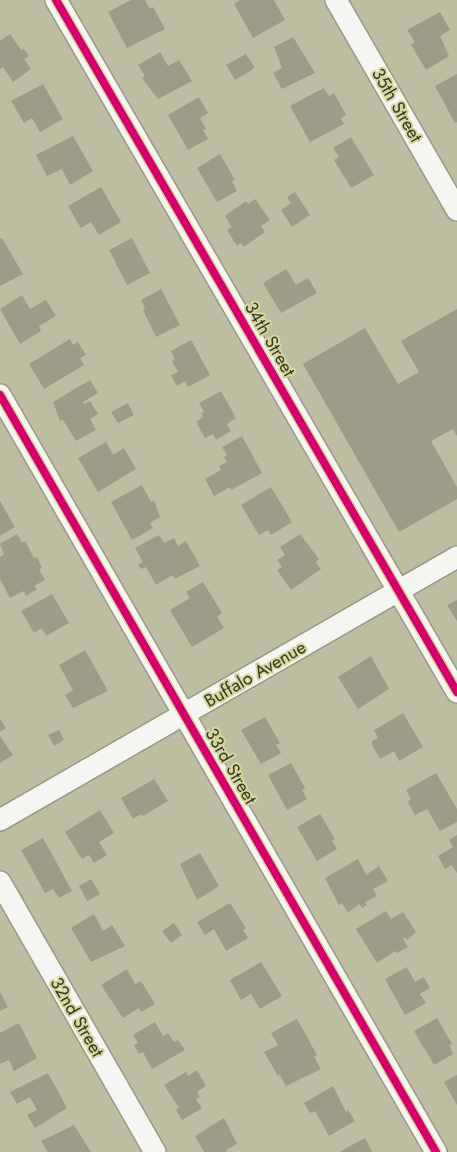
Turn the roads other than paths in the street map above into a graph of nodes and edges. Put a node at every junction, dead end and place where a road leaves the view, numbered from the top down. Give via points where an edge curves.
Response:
1 (56, 0) edge
2 (336, 0) edge
3 (457, 210) edge
4 (0, 395) edge
5 (457, 557) edge
6 (398, 590) junction
7 (457, 692) edge
8 (184, 715) junction
9 (0, 820) edge
10 (0, 882) edge
11 (155, 1152) edge
12 (436, 1152) edge

1 - 6 street, 34th Street
2 - 3 street, 35th Street
4 - 8 street, 33rd Street
5 - 6 street, Buffalo Avenue
6 - 7 street, 34th Street
6 - 8 street, Buffalo Avenue
8 - 9 street, Buffalo Avenue
8 - 12 street, 33rd Street
10 - 11 street, 32nd Street

